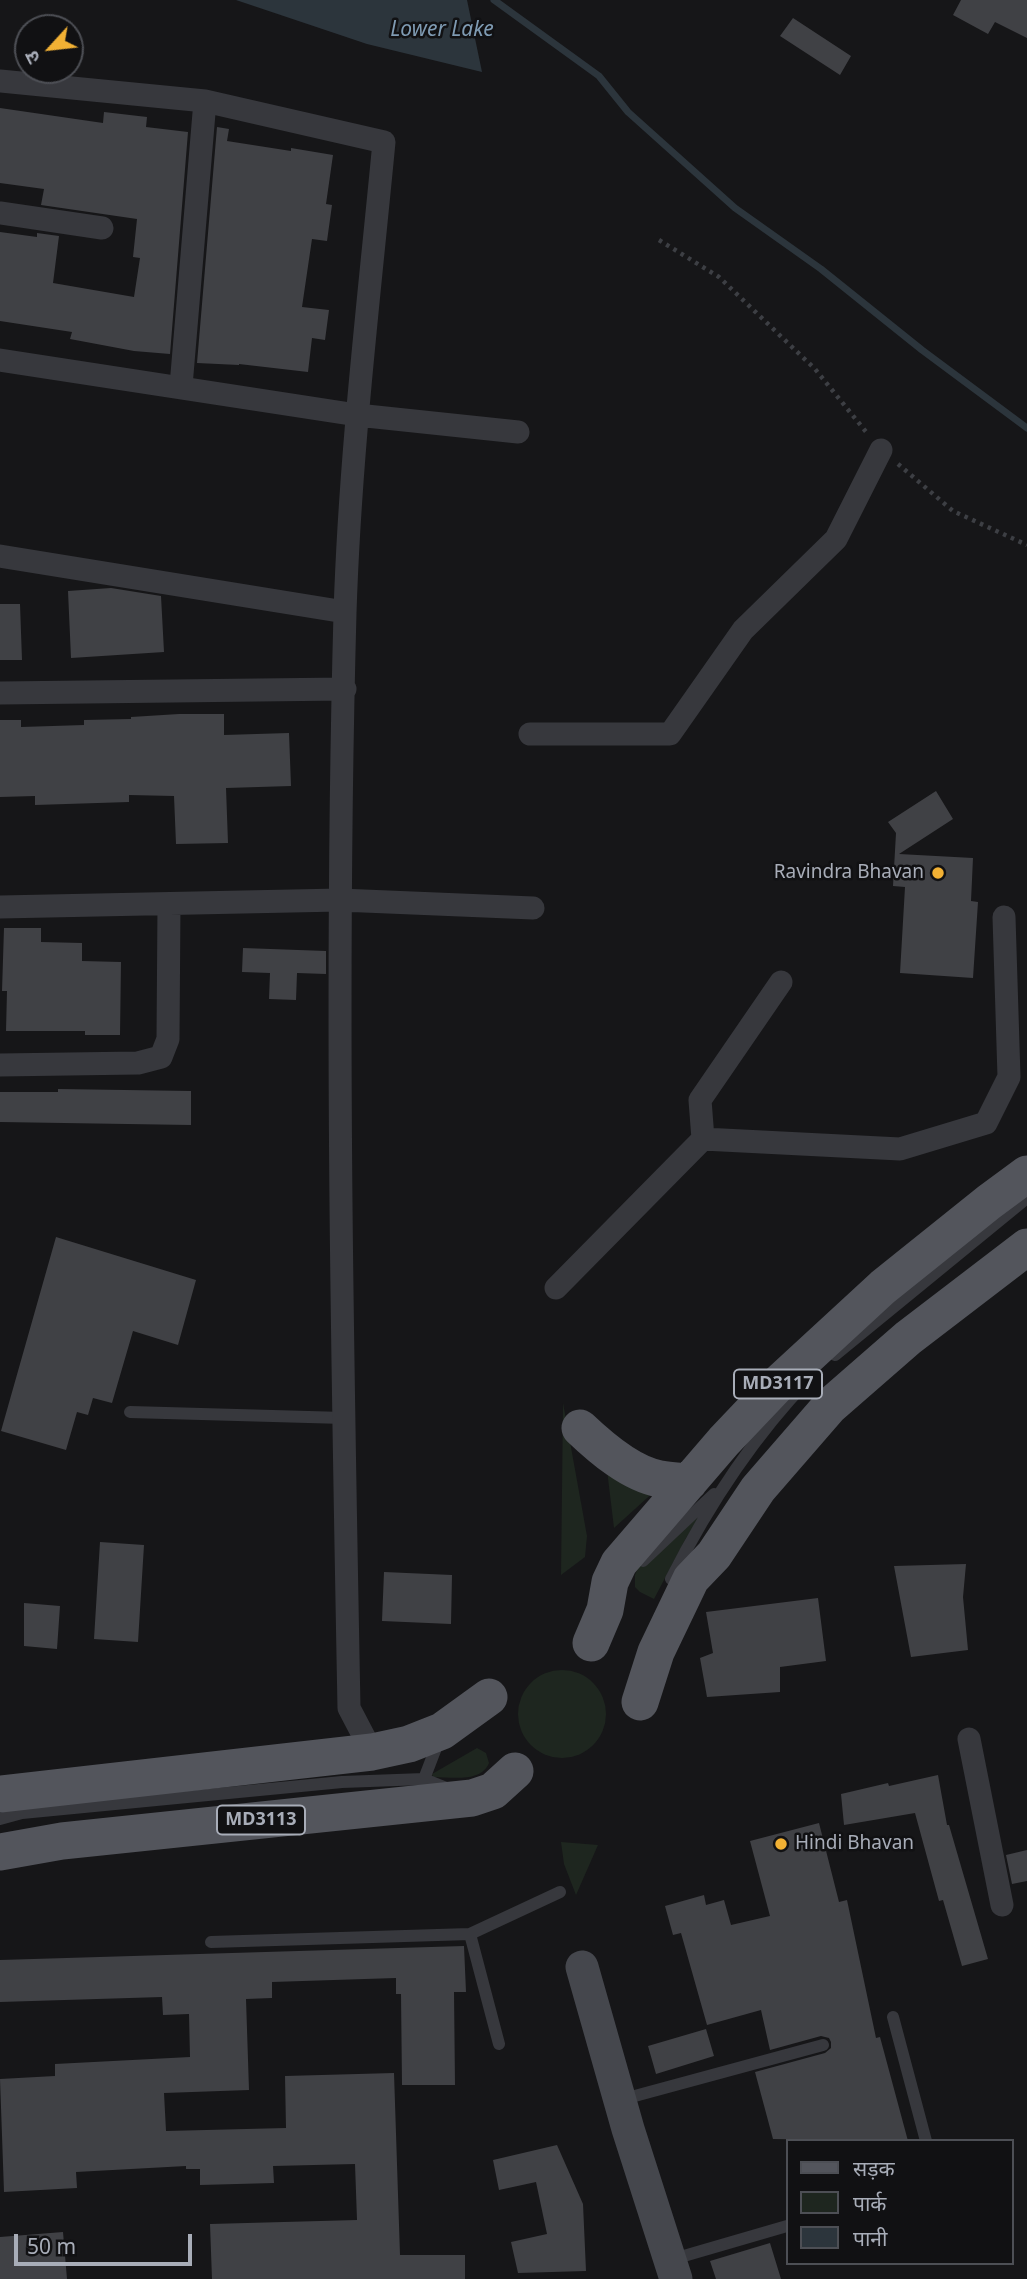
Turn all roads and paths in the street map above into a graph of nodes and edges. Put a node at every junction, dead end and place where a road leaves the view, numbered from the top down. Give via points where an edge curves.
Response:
1 (0, 81) edge
2 (205, 101) junction
3 (0, 213) edge
4 (102, 228) dead end
5 (659, 240) dead end
6 (0, 360) edge
7 (181, 386) junction
8 (357, 415) junction
9 (518, 432) dead end
10 (881, 450) junction
11 (1027, 545) edge
12 (0, 556) edge
13 (345, 612) junction
14 (345, 689) junction
15 (0, 693) edge
16 (530, 734) dead end
17 (340, 900) junction
18 (169, 904) junction
19 (0, 907) edge
20 (533, 908) dead end
21 (1004, 917) dead end
22 (781, 982) dead end
23 (0, 1065) edge
24 (703, 1139) junction
25 (1027, 1174) edge
26 (1027, 1198) edge
27 (1027, 1247) edge
28 (556, 1288) dead end
29 (130, 1412) dead end
30 (344, 1418) junction
31 (580, 1428) dead end
32 (707, 1483) junction
33 (667, 1587) dead end
34 (662, 1609) dead end
35 (591, 1643) dead end
36 (656, 1652) junction
37 (489, 1697) dead end
38 (640, 1702) dead end
39 (442, 1731) junction
40 (969, 1739) dead end
41 (372, 1752) junction
42 (514, 1771) dead end
43 (424, 1779) junction
44 (0, 1794) edge
45 (472, 1798) junction
46 (0, 1819) edge
47 (0, 1853) edge
48 (560, 1892) dead end
49 (1002, 1905) dead end
50 (470, 1934) junction
51 (211, 1942) dead end
52 (582, 1968) dead end
53 (892, 2017) dead end
54 (499, 2044) dead end
55 (823, 2045) dead end
56 (620, 2100) junction
57 (925, 2139) edge
58 (786, 2226) edge
59 (673, 2269) edge

1 - 2 street
2 - 7 street
2 - 8 street via 384,142
3 - 4 street
5 - 10 path via 719,277 815,369
6 - 7 street
7 - 8 street
8 - 9 street
8 - 13 street
10 - 11 path via 953,511
10 - 16 street via 836,539 743,630 670,734
12 - 13 street
13 - 14 street
14 - 15 street
14 - 17 street
17 - 18 street
17 - 20 street
17 - 30 street
18 - 19 street
18 - 23 street via 168,1039 161,1057 138,1063
21 - 24 street via 1009,1077 986,1123 900,1149
22 - 24 street via 700,1100
24 - 28 street
25 - 32 main road, MD3117 via 873,1297 780,1381 723,1441
26 - 32 lane via 819,1369
27 - 36 main road, MD3117 via 908,1338 830,1406 758,1489 714,1555 691,1579
29 - 30 lane
30 - 41 street via 349,1708
31 - 32 main road via 624,1464 658,1479
32 - 33 lane
32 - 35 main road, MD3117 via 619,1563
34 - 36 lane
36 - 38 main road, MD3117
37 - 39 main road
39 - 41 main road
39 - 43 lane
40 - 49 street
41 - 44 main road
42 - 45 main road, MD3113 via 494,1791
43 - 45 lane
43 - 46 lane via 342,1782 22,1813
45 - 47 main road, MD3113 via 62,1842
48 - 50 lane
50 - 51 lane
50 - 54 lane
52 - 56 street
53 - 57 lane
55 - 56 lane
56 - 59 street
58 - 59 lane

